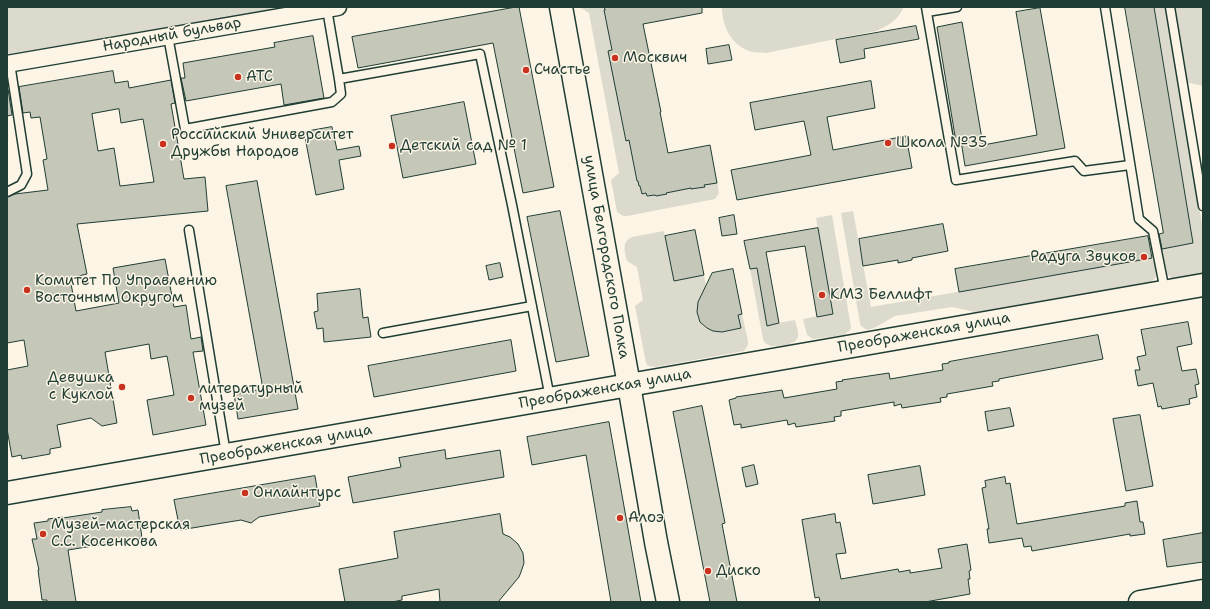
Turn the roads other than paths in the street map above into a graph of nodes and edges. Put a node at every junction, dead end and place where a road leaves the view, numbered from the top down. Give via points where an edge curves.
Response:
1 (561, 7) edge
2 (957, 7) edge
3 (1105, 7) edge
4 (1170, 7) edge
5 (333, 8) edge
6 (926, 9) edge
7 (168, 36) junction
8 (8, 63) edge
9 (339, 79) junction
10 (1130, 165) junction
11 (7, 192) edge
12 (1203, 206) edge
13 (189, 230) dead end
14 (1203, 285) edge
15 (1165, 292) junction
16 (532, 306) junction
17 (384, 333) dead end
18 (629, 385) junction
19 (550, 399) junction
20 (226, 456) junction
21 (7, 493) edge
22 (1203, 591) edge
23 (668, 602) edge
24 (1140, 602) edge

1 - 18 main road, улица Белгородского Полка
2 - 6 lane
3 - 10 lane
4 - 12 lane
5 - 7 street, Народный бульвар
5 - 9 lane
6 - 10 lane via 956,180 1075,161 1084,171
7 - 8 street, Народный бульвар
7 - 9 lane via 185,129 332,102 341,94
8 - 11 lane via 27,174 21,185
9 - 16 lane via 480,54
10 - 15 lane via 1139,219 1154,231
13 - 20 lane
14 - 15 main road, Преображенская улица
15 - 18 main road, Преображенская улица
16 - 17 lane
16 - 19 lane
18 - 19 main road, Преображенская улица
18 - 23 main road, улица Белгородского Полка
19 - 20 main road, Преображенская улица
20 - 21 main road, Преображенская улица
22 - 24 main road

